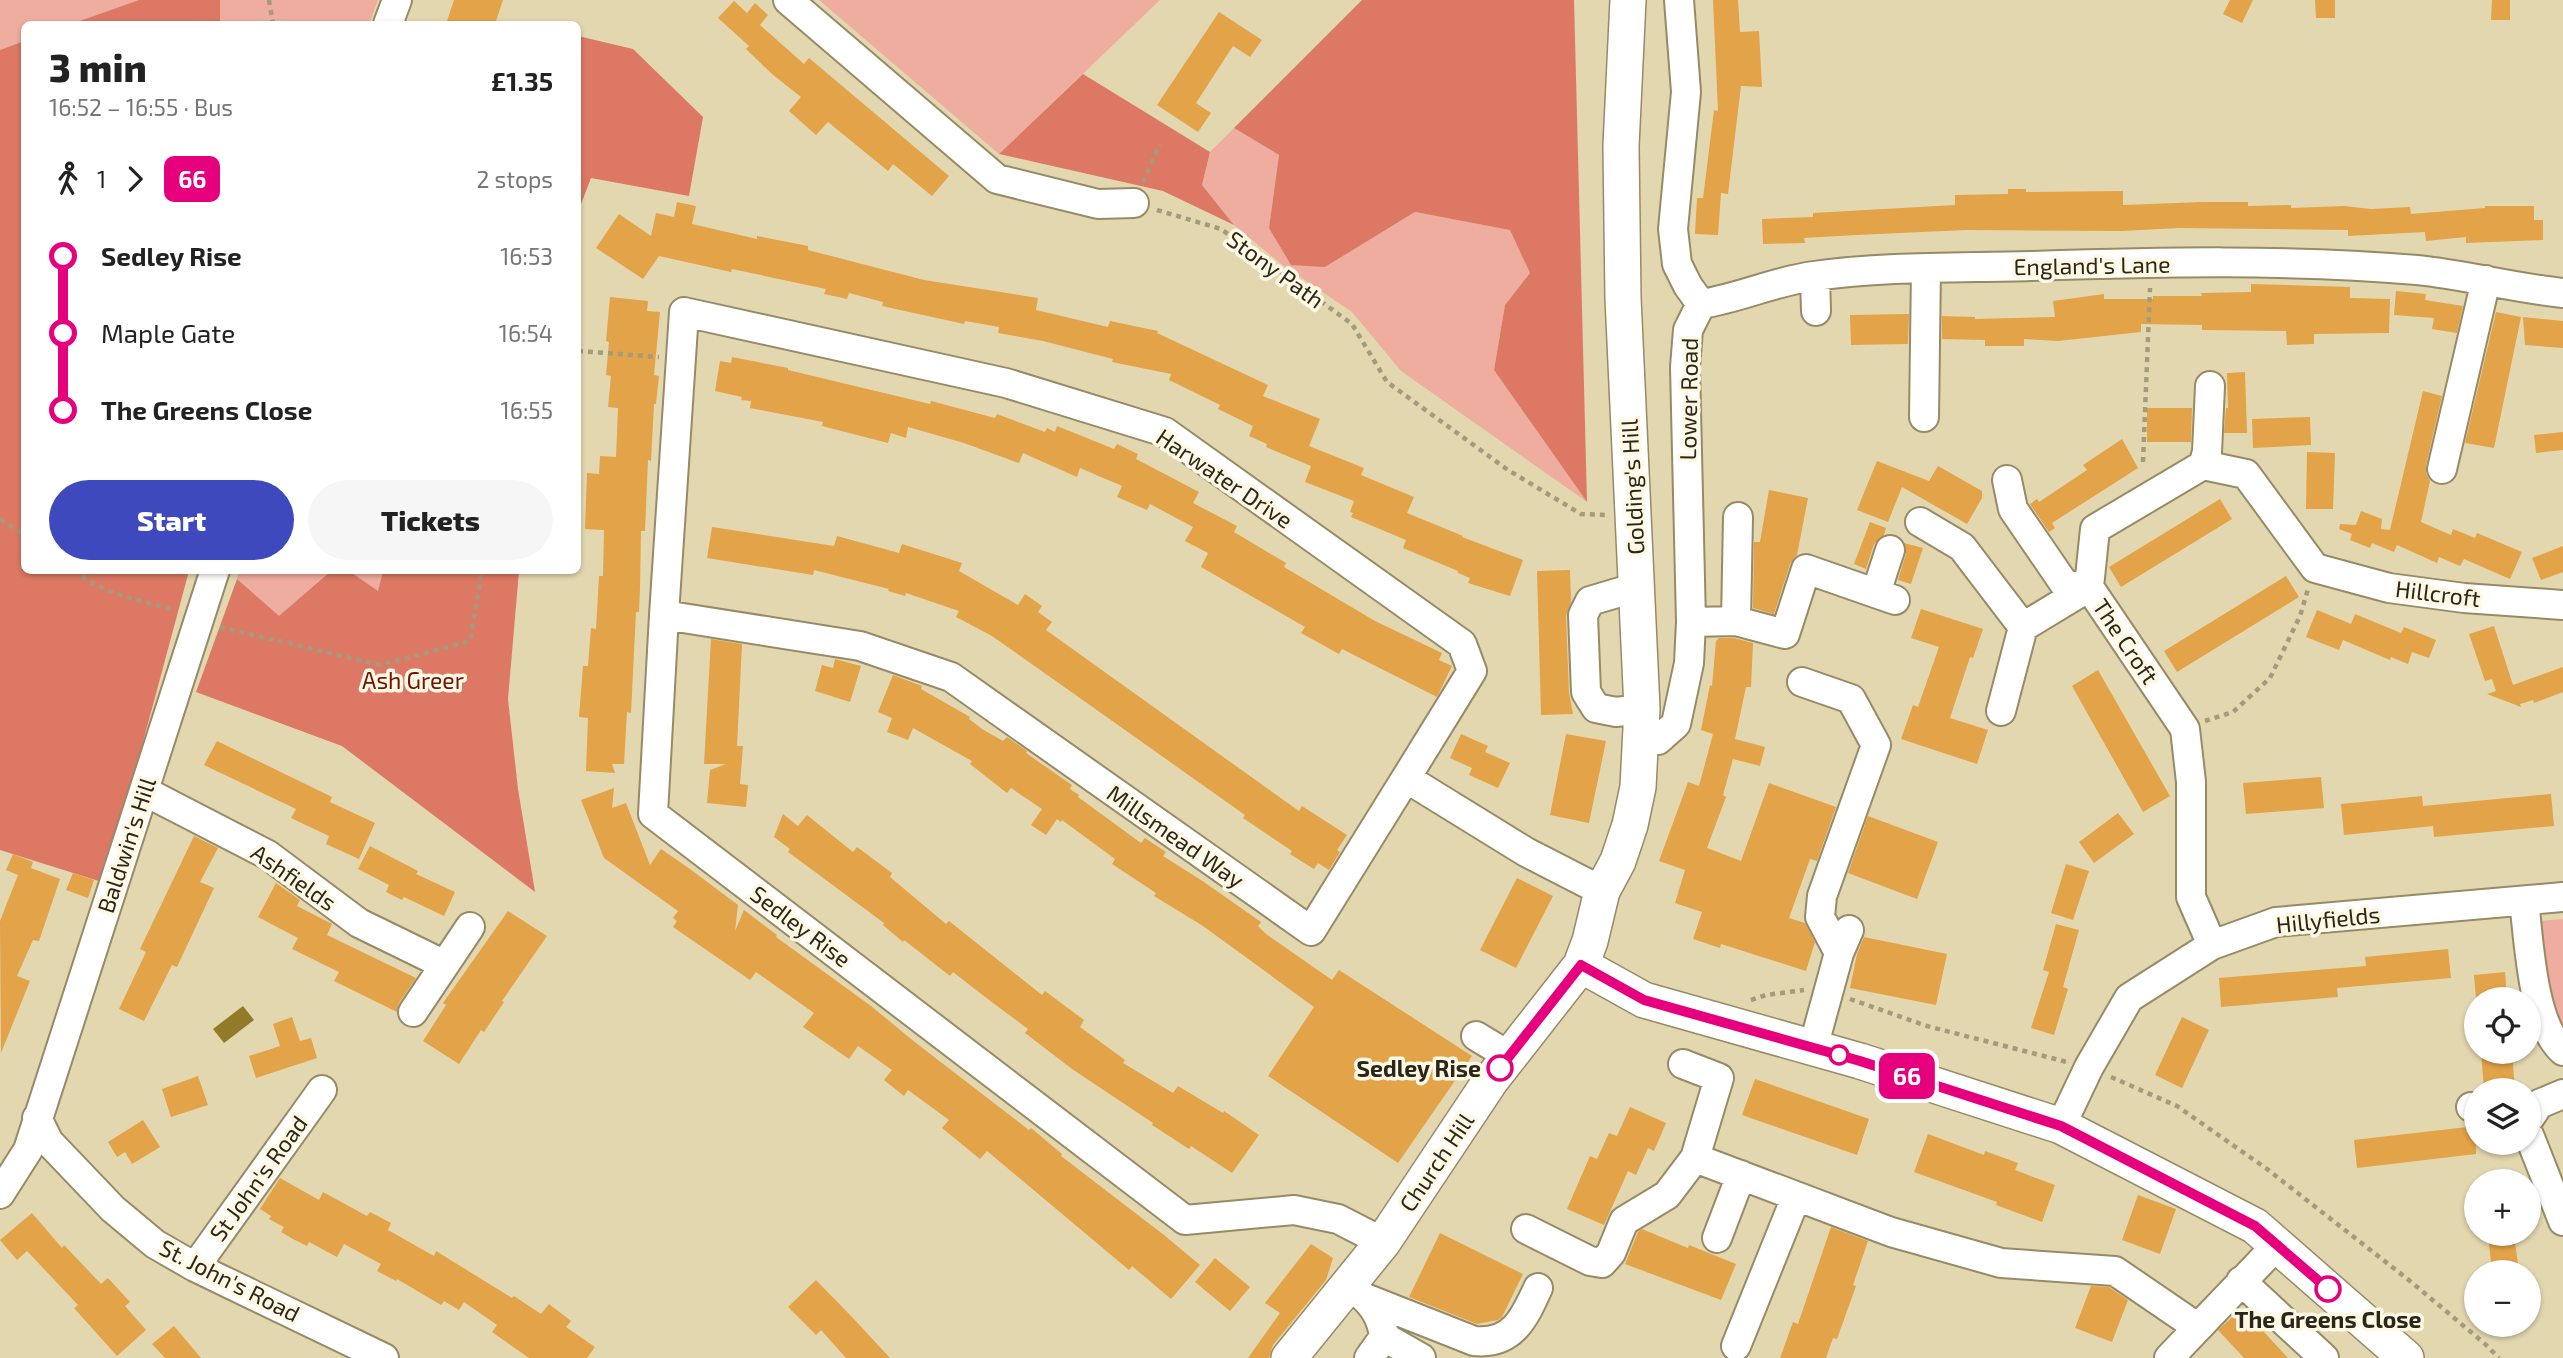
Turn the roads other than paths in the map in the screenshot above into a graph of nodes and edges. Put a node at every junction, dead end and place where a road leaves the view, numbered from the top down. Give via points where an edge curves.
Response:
1 (397, 0) edge
2 (788, 0) edge
3 (1628, 0) edge
4 (1679, 0) edge
5 (389, 21) edge
6 (1134, 203) road end
7 (1926, 268) junction
8 (1815, 276) junction
9 (2486, 280) junction
10 (2563, 293) edge
11 (1701, 304) junction
12 (1816, 311) dead end
13 (684, 312) joint
14 (2210, 386) dead end
15 (1924, 417) dead end
16 (2203, 465) junction
17 (2442, 470) dead end
18 (2007, 480) dead end
19 (1738, 517) dead end
20 (1920, 522) dead end
21 (1890, 550) dead end
22 (214, 574) edge
23 (1637, 587) junction
24 (2090, 587) junction
25 (2563, 605) edge
26 (664, 615) junction
27 (1736, 621) junction
28 (1691, 622) junction
29 (2024, 627) junction
30 (1802, 682) dead end
31 (2001, 712) dead end
32 (1642, 724) junction
33 (1406, 778) junction
34 (144, 791) junction
35 (1602, 891) junction
36 (2563, 897) edge
37 (2524, 901) junction
38 (470, 927) dead end
39 (2212, 945) junction
40 (443, 964) junction
41 (1581, 965) junction
42 (412, 1012) dead end
43 (1476, 1036) dead end
44 (1813, 1048) junction
45 (2563, 1051) edge
46 (1509, 1056) junction
47 (1683, 1064) dead end
48 (321, 1090) dead end
49 (2563, 1094) edge
50 (2541, 1103) edge
51 (37, 1118) junction
52 (2061, 1126) junction
53 (2537, 1155) edge
54 (1695, 1157) junction
55 (1741, 1175) junction
56 (0, 1194) edge
57 (1796, 1197) junction
58 (2563, 1221) edge
59 (1526, 1229) dead end
60 (1717, 1238) dead end
61 (1383, 1242) junction
62 (2278, 1244) junction
63 (195, 1267) junction
64 (2241, 1282) junction
65 (1538, 1288) dead end
66 (1356, 1291) junction
67 (2197, 1327) junction
68 (1736, 1346) dead end
69 (1376, 1347) edge
70 (1297, 1356) edge
71 (384, 1358) edge
72 (1422, 1358) edge
73 (2169, 1358) edge
74 (2325, 1358) edge
75 (2406, 1358) edge

1 - 5 street
2 - 6 street via 997,179 1098,204
3 - 23 main road, Golding's Hill via 1621,146 1622,270
4 - 11 street, Lower Road via 1686,92 1673,229 1677,264
7 - 8 street, England's Lane
7 - 9 street, England's Lane via 2316,263
7 - 15 street
8 - 11 street, England's Lane
8 - 12 street
9 - 10 street, England's Lane
9 - 17 street
11 - 28 street, Lower Road via 1688,330 1685,367
13 - 26 street, Sedley Rise
13 - 33 street, Harwater Drive via 1006,383 1165,432 1462,645 1472,671
14 - 16 street
16 - 24 street, The Croft via 2095,529
16 - 25 street, Hillcroft via 2246,474 2315,568 2389,588
18 - 24 street via 2013,509 2065,585
19 - 27 street
20 - 29 street via 1962,547
21 - 27 street via 1885,596 1806,569 1785,634
22 - 34 street, Baldwin's Hill
23 - 32 main road, Golding's Hill
23 - 32 street, Lower Road via 1590,601 1583,615 1586,692 1596,708
24 - 29 street
24 - 39 street, The Croft via 2185,729 2191,782 2191,897
26 - 33 street, Millsmead Way via 860,646 951,677 1311,931
26 - 61 street, Sedley Rise via 653,814 1185,1220 1294,1210 1338,1219
27 - 28 street
28 - 32 street, Lower Road via 1689,663 1676,724 1658,740
29 - 31 street
30 - 44 street via 1851,699 1876,745 1822,896 1820,917 1844,942
32 - 35 main road, Golding's Hill via 1630,825
33 - 35 street via 1526,852
34 - 40 street, Ashfields via 268,855 359,923
34 - 51 street, Baldwin's Hill
35 - 41 main road, Golding's Hill
36 - 37 street, Hillyfields
37 - 39 street, Hillyfields via 2276,922
37 - 45 street via 2535,997
38 - 40 street
39 - 52 street, Hillyfields via 2129,998
40 - 42 street
41 - 44 main road via 1644,1000
41 - 46 main road, Church Hill
43 - 46 street
44 - 52 main road
46 - 61 main road, Church Hill
47 - 54 street via 1719,1078
48 - 63 street, St John's Road
49 - 50 street
51 - 56 street, Baldwin's Hill via 28,1150
51 - 63 street, St. John's Road via 49,1142 113,1209 155,1244
52 - 62 main road via 2255,1226
53 - 58 street
54 - 55 street
54 - 59 street via 1667,1195 1624,1221 1602,1263
55 - 57 street
55 - 60 street
57 - 67 street via 1891,1232 2001,1263 2115,1271
57 - 68 street
61 - 66 main road, Church Hill
62 - 64 street
62 - 75 main road
63 - 71 street, St. John's Road
64 - 67 street
64 - 74 street
65 - 66 street via 1518,1325 1487,1343 1467,1339
66 - 69 street via 1383,1322
66 - 70 main road, Church Hill
67 - 73 street
69 - 72 street

